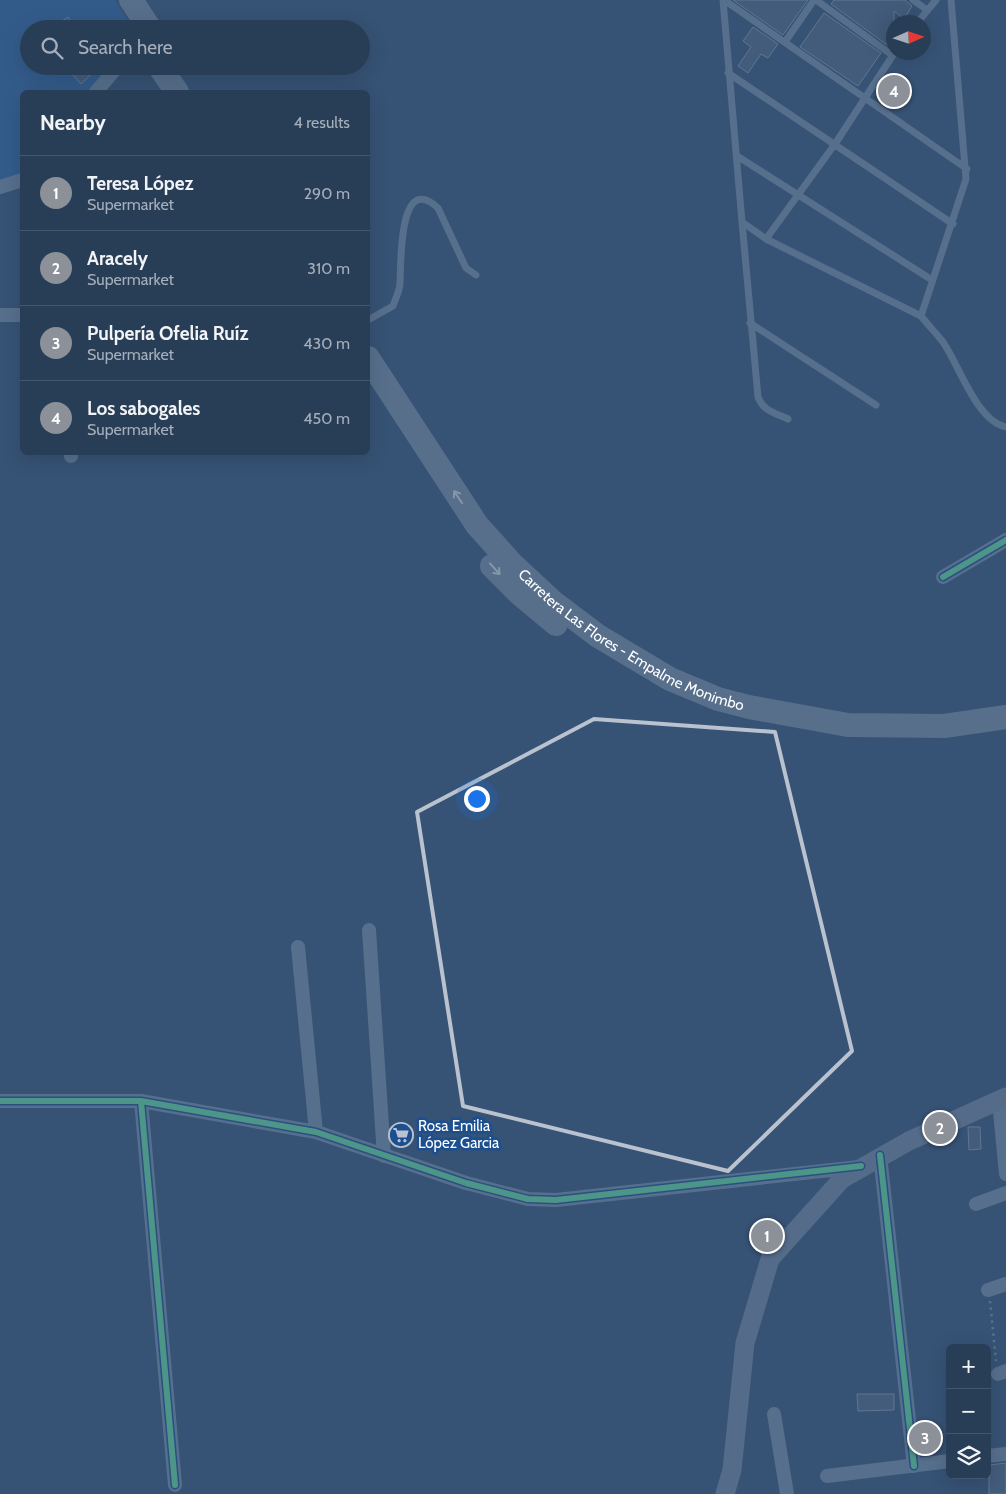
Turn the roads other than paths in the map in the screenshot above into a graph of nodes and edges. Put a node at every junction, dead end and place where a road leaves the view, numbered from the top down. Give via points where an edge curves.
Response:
1 (115, 0) edge
2 (132, 0) edge
3 (723, 0) edge
4 (815, 0) edge
5 (913, 0) edge
6 (936, 0) edge
7 (951, 0) edge
8 (927, 10) junction
9 (923, 15) edge
10 (127, 20) edge
11 (144, 20) edge
12 (785, 42) junction
13 (886, 49) edge
14 (889, 60) edge
15 (728, 73) junction
16 (110, 75) edge
17 (165, 75) edge
18 (180, 75) edge
19 (98, 90) edge
20 (176, 90) edge
21 (191, 90) edge
22 (864, 98) junction
23 (834, 144) junction
24 (738, 156) junction
25 (967, 169) junction
26 (20, 181) edge
27 (0, 187) edge
28 (799, 195) junction
29 (742, 222) junction
30 (952, 224) junction
31 (766, 239) junction
32 (476, 275) dead end
33 (932, 280) junction
34 (0, 315) edge
35 (20, 315) edge
36 (920, 316) junction
37 (370, 319) edge
38 (750, 323) junction
39 (370, 361) edge
40 (370, 389) edge
41 (876, 405) dead end
42 (788, 419) dead end
43 (1006, 427) edge
44 (1006, 540) edge
45 (943, 577) dead end
46 (1006, 717) edge
47 (1006, 732) edge
48 (369, 930) dead end
49 (298, 947) dead end
50 (1002, 1099) edge
51 (0, 1101) edge
52 (141, 1102) junction
53 (316, 1132) junction
54 (880, 1155) junction
55 (384, 1156) junction
56 (861, 1166) junction
57 (1006, 1174) edge
58 (1006, 1193) edge
59 (976, 1204) dead end
60 (1006, 1284) edge
61 (988, 1290) road end
62 (774, 1414) dead end
63 (1006, 1454) edge
64 (991, 1456) edge
65 (946, 1462) edge
66 (914, 1466) junction
67 (827, 1476) dead end
68 (174, 1485) dead end
69 (725, 1494) edge
70 (787, 1494) edge

1 - 10 highway
2 - 11 highway
3 - 12 lane
3 - 15 lane
4 - 12 lane
4 - 13 lane
5 - 8 lane
6 - 8 lane
7 - 25 lane
8 - 9 lane
12 - 22 lane
14 - 22 lane
15 - 23 lane
15 - 24 lane
16 - 19 street
17 - 20 highway
18 - 21 highway
22 - 23 lane
22 - 25 lane
23 - 28 lane
23 - 30 lane
24 - 28 lane
24 - 29 lane
25 - 30 lane
26 - 27 street
28 - 31 lane
28 - 33 lane
29 - 31 lane
29 - 38 lane
30 - 33 lane
31 - 36 lane
32 - 37 lane via 466,268 438,208 432,202 422,200 414,203 403,227 400,286 393,306
33 - 36 lane
34 - 35 street
36 - 43 lane via 944,343 982,410 1000,426
38 - 41 lane
38 - 42 lane via 761,406
46 -> 39 highway, Carretera Las Flores - Empalme Monimbo via 944,726 835,723 718,699 670,679 598,636 553,602 512,564 477,525
40 -> 47 highway, Carretera Las Flores - Empalme Monimbo via 441,502 498,572 544,616 671,697 732,717 797,732 866,740 930,740
44 - 45 street
48 - 55 street
49 - 53 street
50 - 54 street
50 - 57 street
51 - 52 street
52 - 53 street
52 - 68 street
53 - 55 street
54 - 56 street
54 - 66 street
55 - 56 street via 528,1199 556,1200
56 - 69 street via 842,1179 770,1259 745,1343 732,1470
58 - 59 street
60 - 61 street
62 - 70 street
63 - 64 street
65 - 66 street
66 - 67 street

